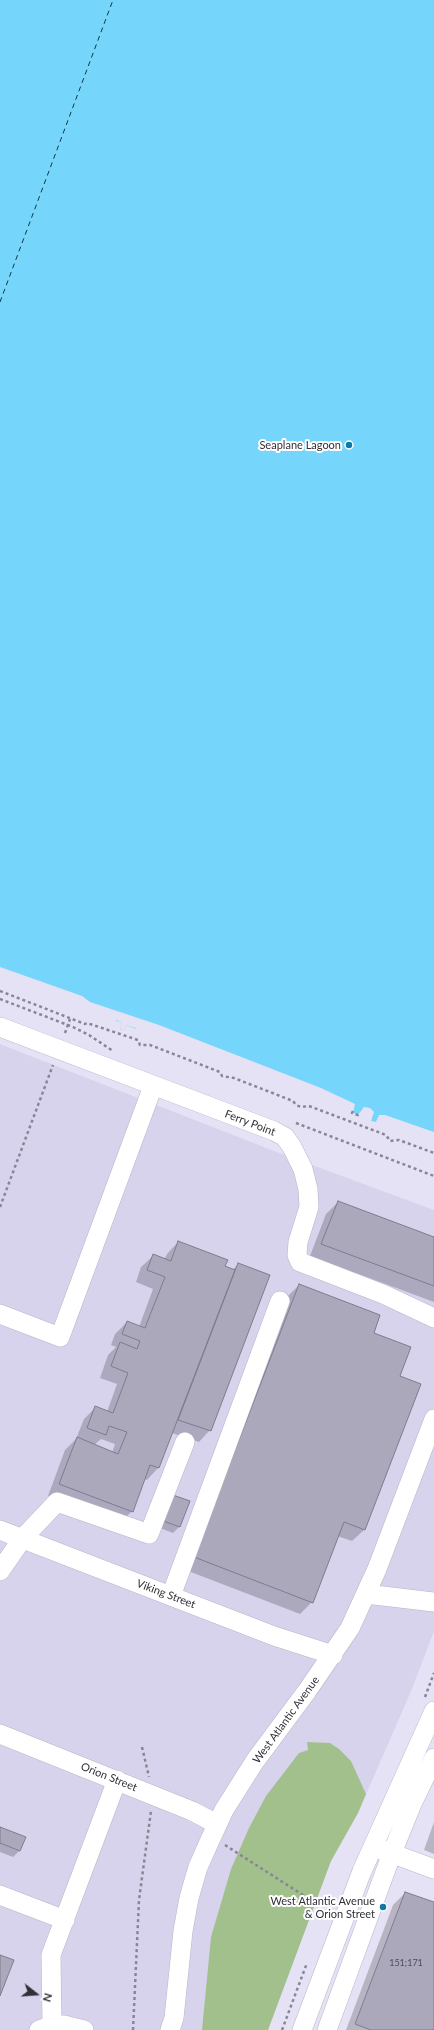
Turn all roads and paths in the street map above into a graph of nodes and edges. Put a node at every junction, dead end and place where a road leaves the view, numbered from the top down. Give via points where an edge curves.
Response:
1 (0, 990) edge
2 (70, 1019) junction
3 (0, 1027) edge
4 (64, 1036) dead end
5 (54, 1062) dead end
6 (153, 1086) junction
7 (353, 1111) dead end
8 (359, 1114) dead end
9 (434, 1154) edge
10 (0, 1206) edge
11 (280, 1301) dead end
12 (0, 1314) edge
13 (434, 1318) edge
14 (434, 1419) edge
15 (186, 1442) dead end
16 (0, 1530) edge
17 (22, 1539) junction
18 (0, 1571) edge
19 (366, 1594) junction
20 (171, 1596) junction
21 (434, 1602) edge
22 (333, 1655) junction
23 (434, 1711) edge
24 (0, 1734) edge
25 (142, 1747) dead end
26 (434, 1758) edge
27 (117, 1780) junction
28 (150, 1794) junction
29 (214, 1831) junction
30 (374, 1846) junction
31 (392, 1853) junction
32 (434, 1869) edge
33 (0, 1895) edge
34 (320, 1906) dead end
35 (65, 1920) junction
36 (45, 2027) edge
37 (84, 2030) edge
38 (133, 2030) edge
39 (170, 2030) edge
40 (302, 2030) edge
41 (327, 2030) edge

1 - 2 path
2 - 4 path
2 - 9 path via 138,1040 140,1045 150,1045 220,1072 222,1076 234,1078 294,1101 301,1107 309,1106 386,1135 390,1141 399,1140
3 - 6 street, Ferry Point
5 - 10 path
6 - 12 street via 60,1337
6 - 13 street, Ferry Point via 285,1137 303,1169 308,1188 309,1207 298,1242 297,1255 300,1262 383,1294
7 - 8 path via 352,1113
11 - 20 street
14 - 19 street, West Atlantic Avenue
15 - 17 street via 149,1534 57,1502
16 - 17 street, Viking Street
17 - 18 street
17 - 20 street, Viking Street
19 - 21 street
19 - 22 street, West Atlantic Avenue via 350,1628
20 - 22 street, Viking Street via 274,1636
22 - 29 street, West Atlantic Avenue via 255,1761
23 - 30 street
24 - 27 street, Orion Street
25 - 28 path
26 - 31 street
27 - 28 street, Orion Street
27 - 35 street
28 - 29 street, Orion Street via 192,1811
28 - 38 path via 150,1824 139,1900
29 - 34 path via 232,1848
29 - 39 street, West Atlantic Avenue via 198,1867 189,1898 174,2018
30 - 31 street
30 - 40 street via 362,1871
31 - 32 street
31 - 41 street
33 - 35 street
35 - 36 street via 51,1955
36 - 37 street via 64,2025

